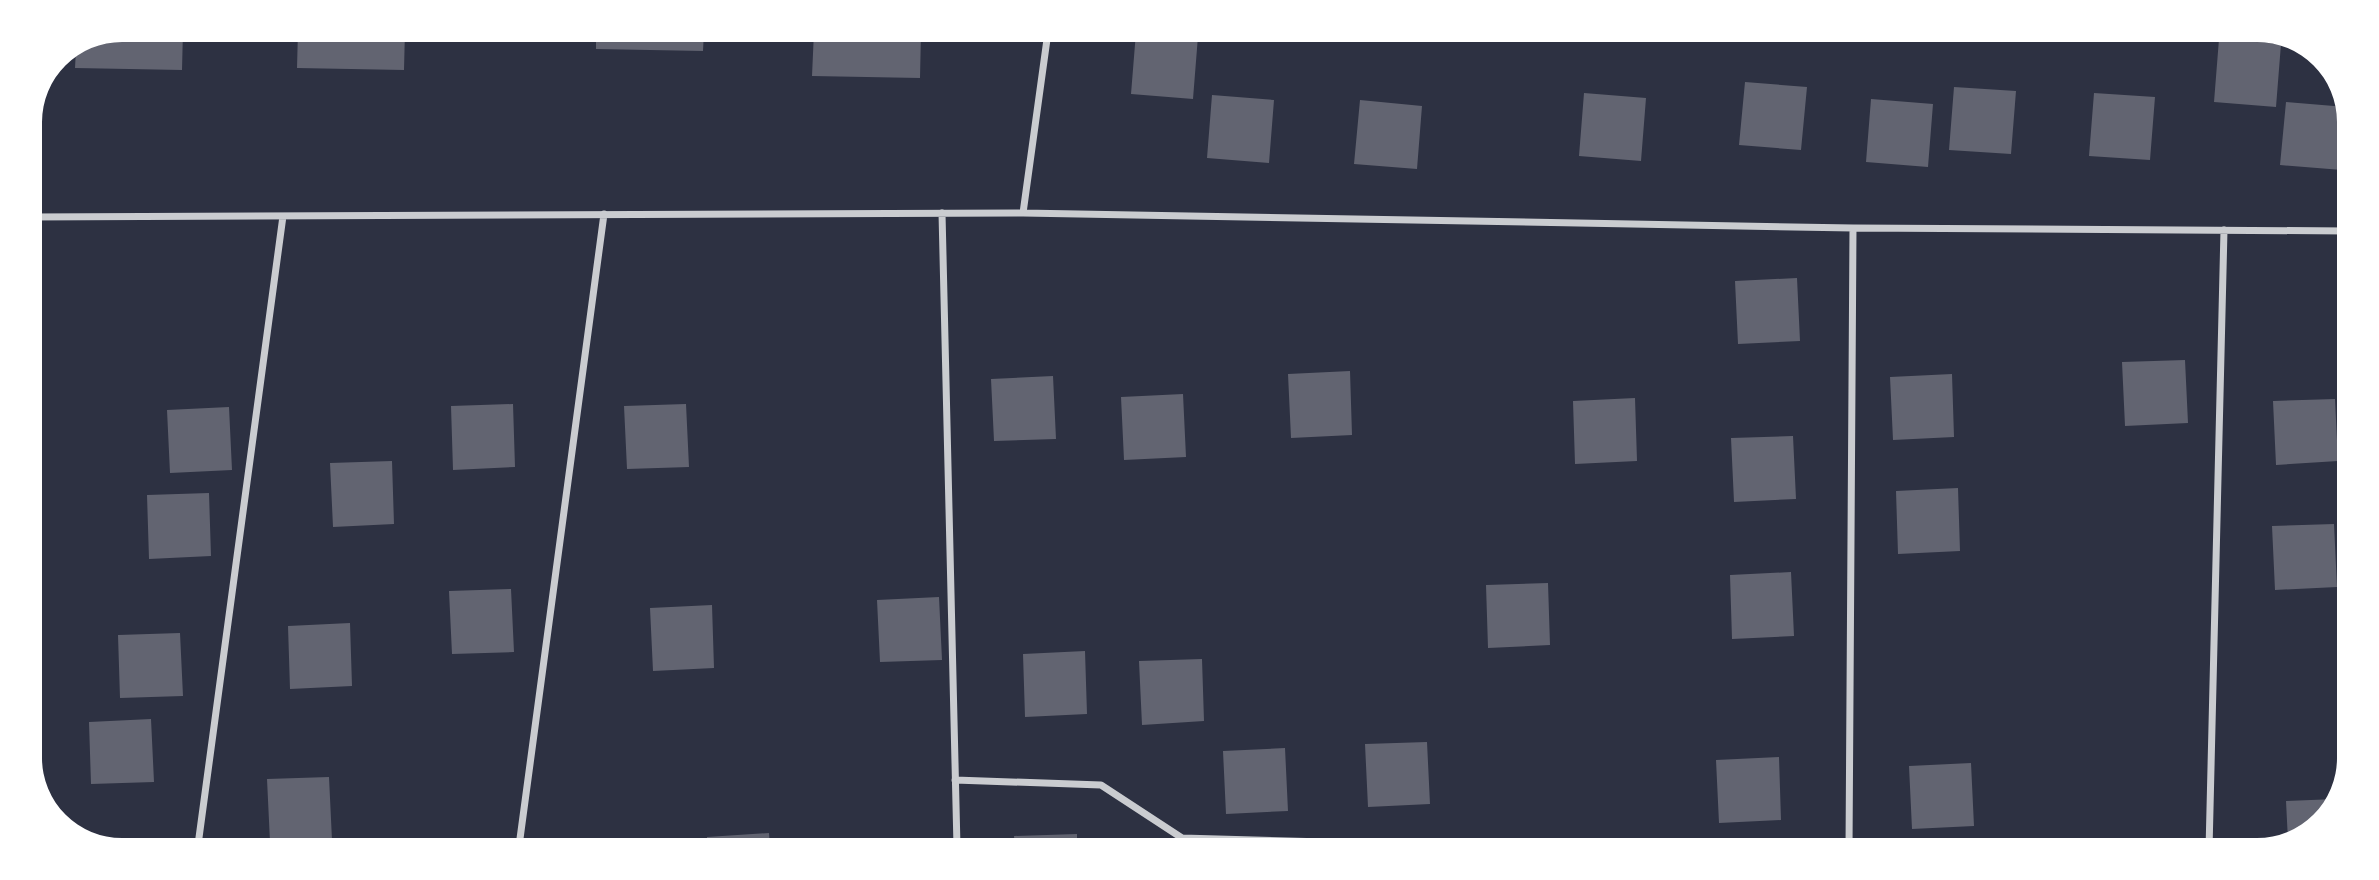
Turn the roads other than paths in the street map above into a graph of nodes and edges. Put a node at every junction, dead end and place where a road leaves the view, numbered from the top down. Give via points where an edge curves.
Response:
1 (1047, 42) edge
2 (942, 213) junction
3 (1023, 213) junction
4 (604, 214) junction
5 (42, 216) edge
6 (283, 216) junction
7 (1853, 228) junction
8 (2224, 230) junction
9 (2337, 231) edge
10 (955, 780) junction
11 (199, 838) edge
12 (520, 838) edge
13 (957, 838) edge
14 (1182, 838) edge
15 (1849, 838) edge
16 (2210, 838) edge

1 - 3 street
2 - 3 street
2 - 4 street
2 - 10 street
3 - 7 street
4 - 6 street
4 - 12 street
5 - 6 street
6 - 11 street
7 - 8 street
7 - 15 street
8 - 9 street
8 - 16 street
10 - 13 street
10 - 14 street via 1101,785

